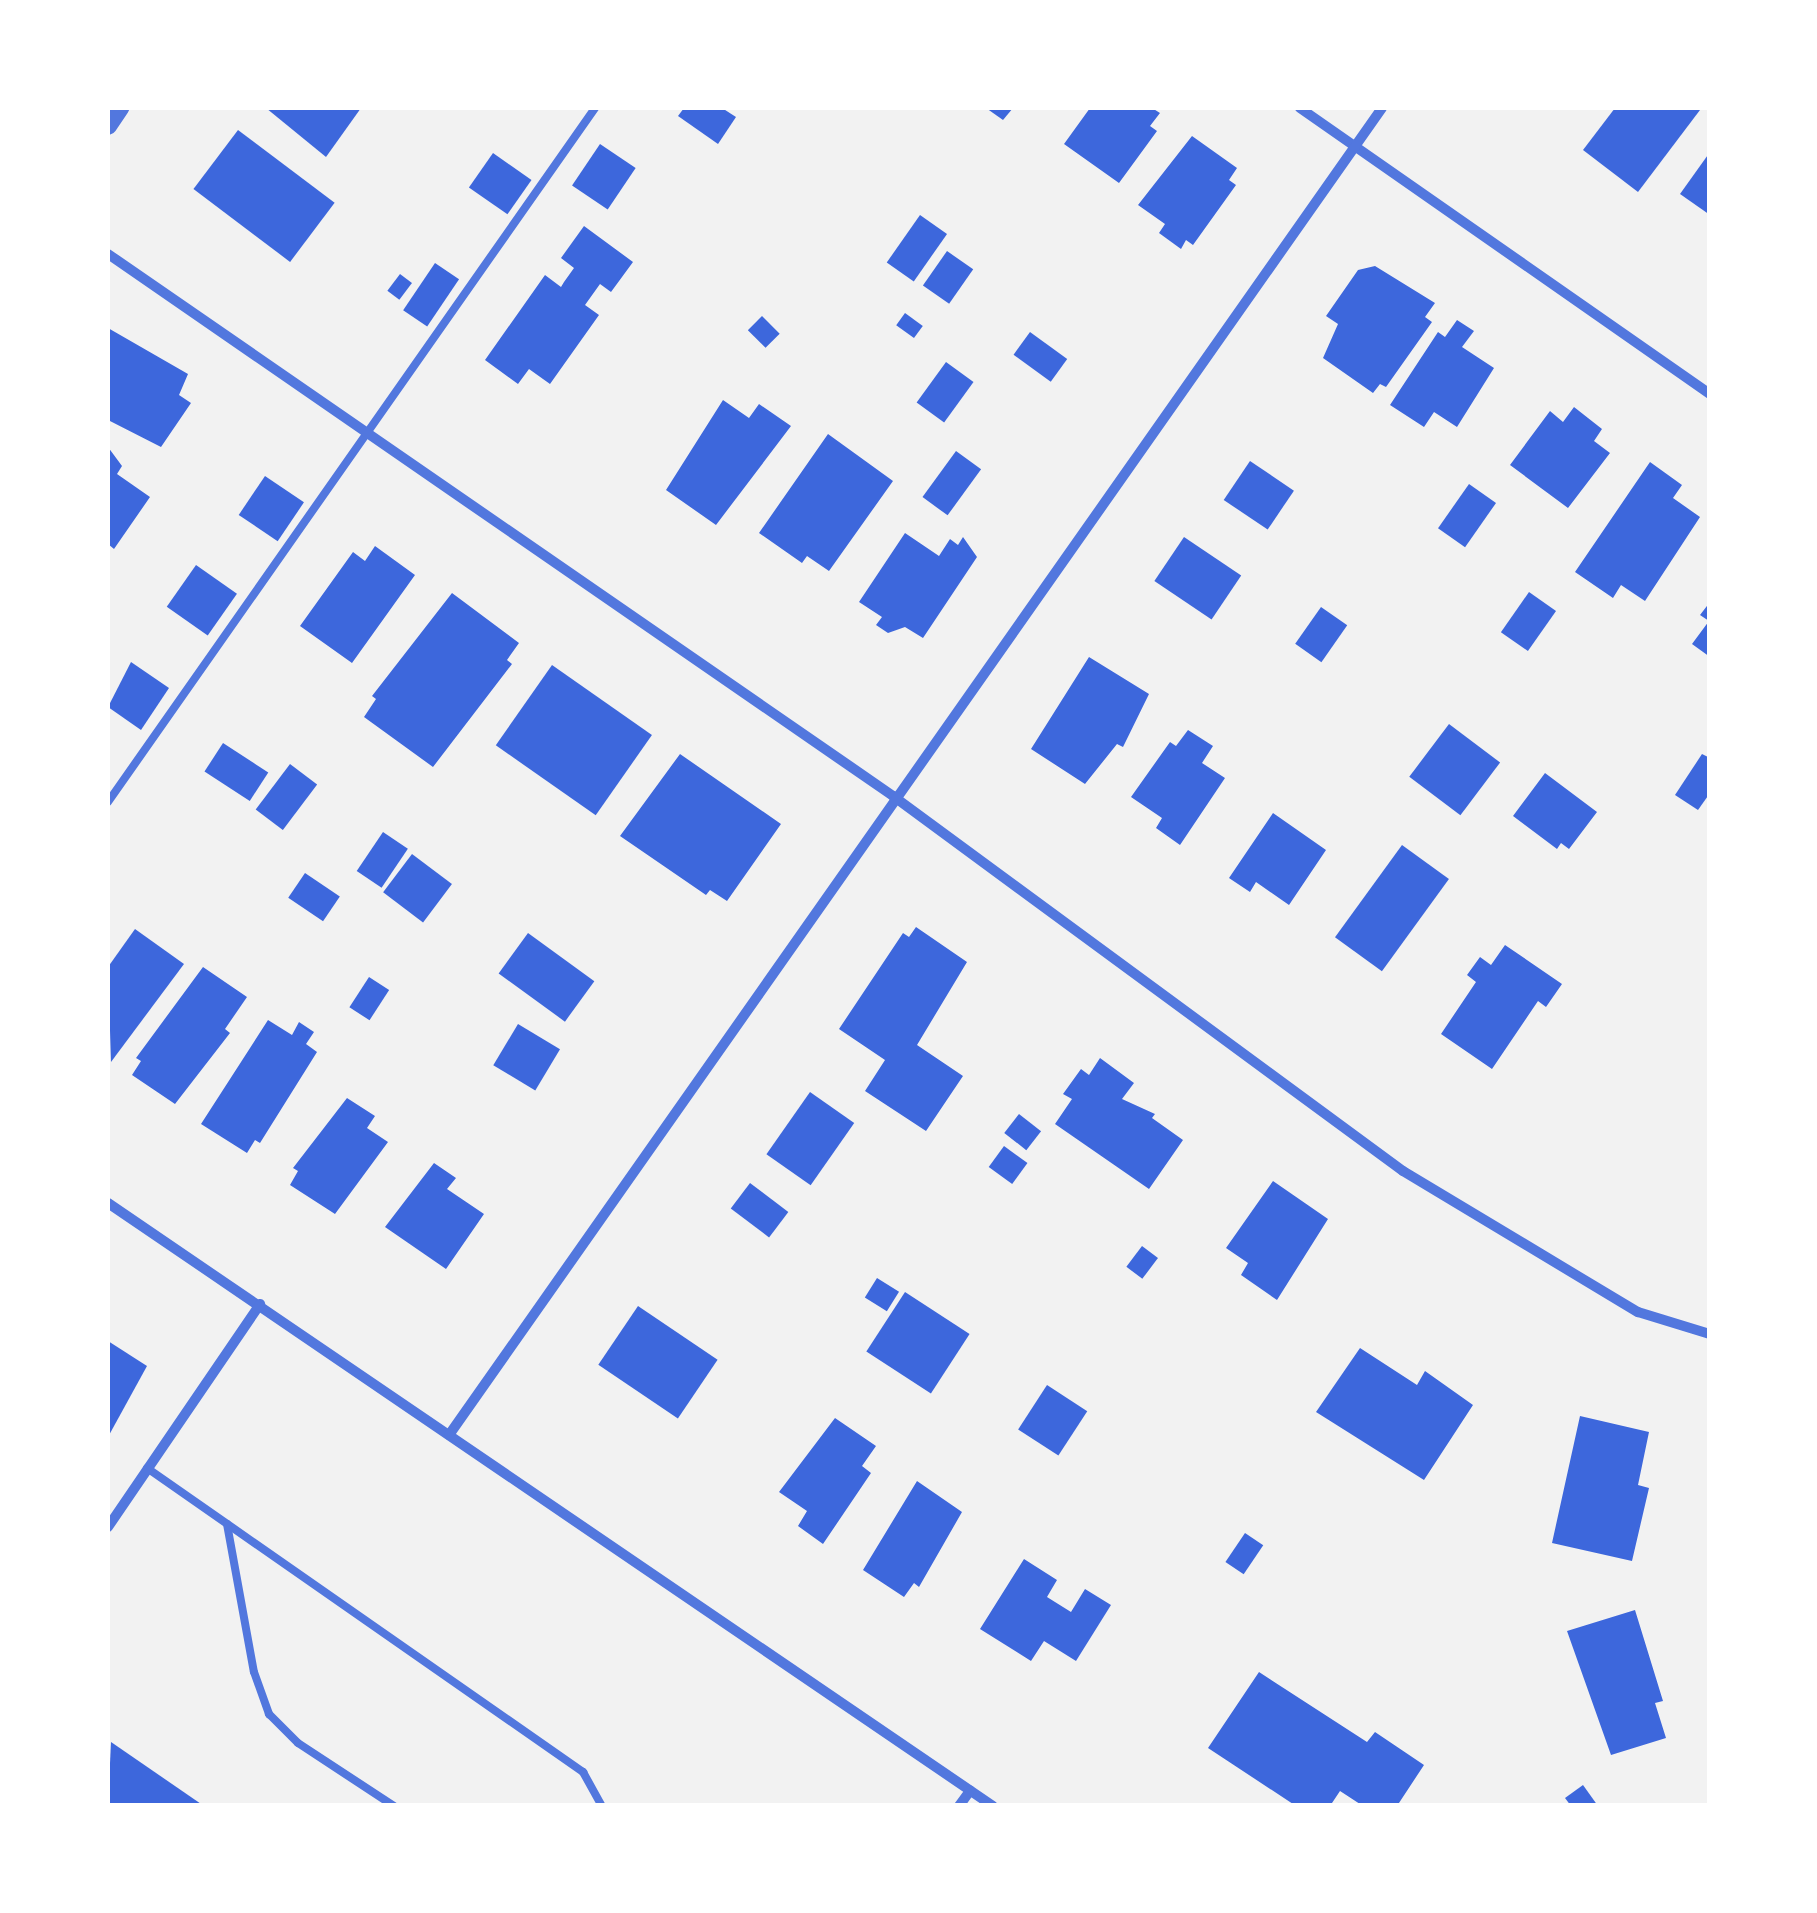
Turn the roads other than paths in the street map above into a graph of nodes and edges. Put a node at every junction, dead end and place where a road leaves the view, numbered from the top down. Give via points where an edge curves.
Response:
1 (120, 108) edge
2 (595, 108) edge
3 (1300, 108) edge
4 (1382, 108) edge
5 (108, 126) edge
6 (1356, 147) junction
7 (108, 254) edge
8 (1710, 394) edge
9 (367, 433) junction
10 (894, 796) junction
11 (108, 802) edge
12 (108, 1204) edge
13 (260, 1304) junction
14 (1710, 1334) edge
15 (449, 1435) junction
16 (148, 1468) junction
17 (228, 1524) junction
18 (108, 1527) edge
19 (970, 1790) junction
20 (394, 1806) edge
21 (602, 1806) edge
22 (959, 1806) edge
23 (993, 1806) edge

1 - 5 street
2 - 9 lane
3 - 6 street
4 - 6 street
6 - 8 street
6 - 10 street
7 - 9 street
9 - 10 street
9 - 11 lane
10 - 14 street via 1403,1170 1638,1312
10 - 15 street
12 - 13 street
13 - 15 street
13 - 16 street
15 - 19 street
16 - 17 lane
16 - 18 street
17 - 20 lane via 254,1672 269,1714 298,1743
17 - 21 lane via 584,1772
19 - 22 street
19 - 23 street

